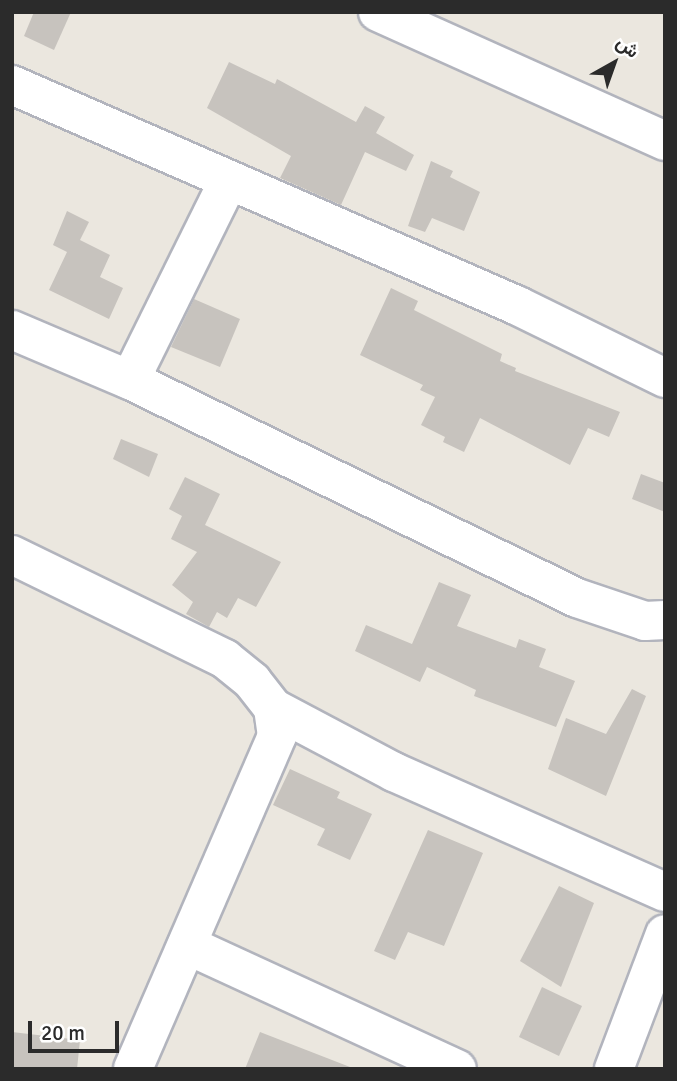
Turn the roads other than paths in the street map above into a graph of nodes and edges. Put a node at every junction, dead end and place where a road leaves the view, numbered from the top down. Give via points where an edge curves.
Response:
1 (378, 12) edge
2 (12, 85) edge
3 (665, 141) edge
4 (229, 180) junction
5 (12, 330) edge
6 (665, 378) edge
7 (130, 380) junction
8 (12, 555) edge
9 (665, 620) edge
10 (273, 708) junction
11 (665, 892) edge
12 (665, 934) edge
13 (187, 945) junction
14 (133, 1069) edge
15 (457, 1069) edge
16 (614, 1069) edge

1 - 3 street
2 - 4 street
4 - 6 street via 518,306
4 - 7 street
5 - 7 street
7 - 9 street via 577,598 645,621
8 - 10 street via 225,659 252,681
10 - 11 street via 394,772
10 - 13 street via 276,736
12 - 16 street
13 - 14 street
13 - 15 street

